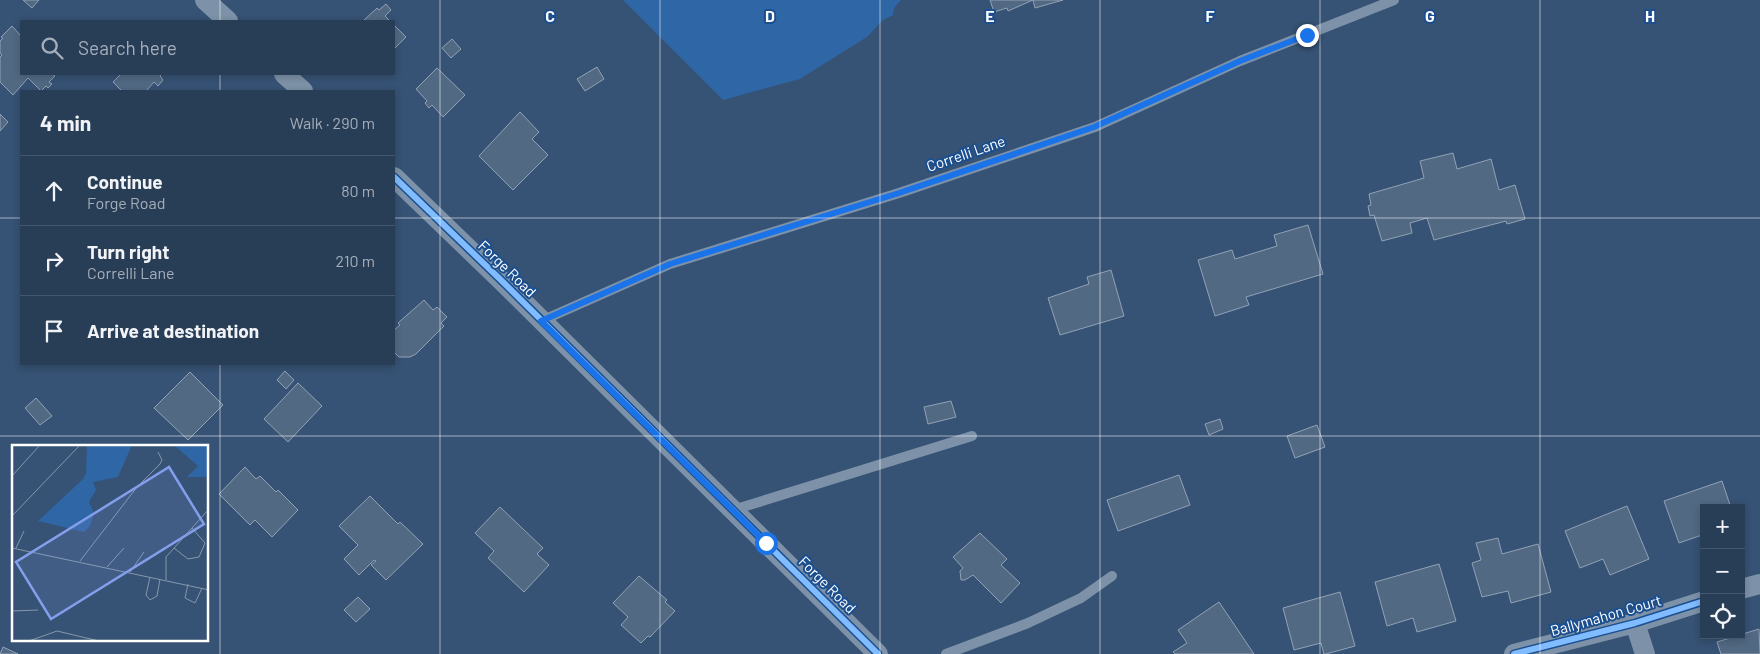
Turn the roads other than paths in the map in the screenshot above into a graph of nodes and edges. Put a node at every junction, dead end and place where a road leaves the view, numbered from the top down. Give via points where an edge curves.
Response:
1 (205, 0) edge
2 (1394, 0) edge
3 (227, 20) edge
4 (285, 75) edge
5 (301, 90) edge
6 (395, 178) edge
7 (541, 321) junction
8 (972, 436) dead end
9 (733, 510) junction
10 (1112, 576) dead end
11 (1760, 584) edge
12 (1745, 589) edge
13 (1700, 601) edge
14 (1635, 623) junction
15 (878, 654) edge
16 (946, 654) edge
17 (1514, 654) edge
18 (1645, 654) edge

1 - 3 street
2 - 7 lane, Correlli Lane via 1240,61 1094,127 899,193 670,264
4 - 5 street
6 - 7 street, Forge Road
7 - 9 street, Forge Road
8 - 9 lane
9 - 15 street, Forge Road
10 - 16 lane via 1081,598 1037,619
11 - 12 street
13 - 14 street, Ballymahon Court
14 - 17 street, Ballymahon Court
14 - 18 street

